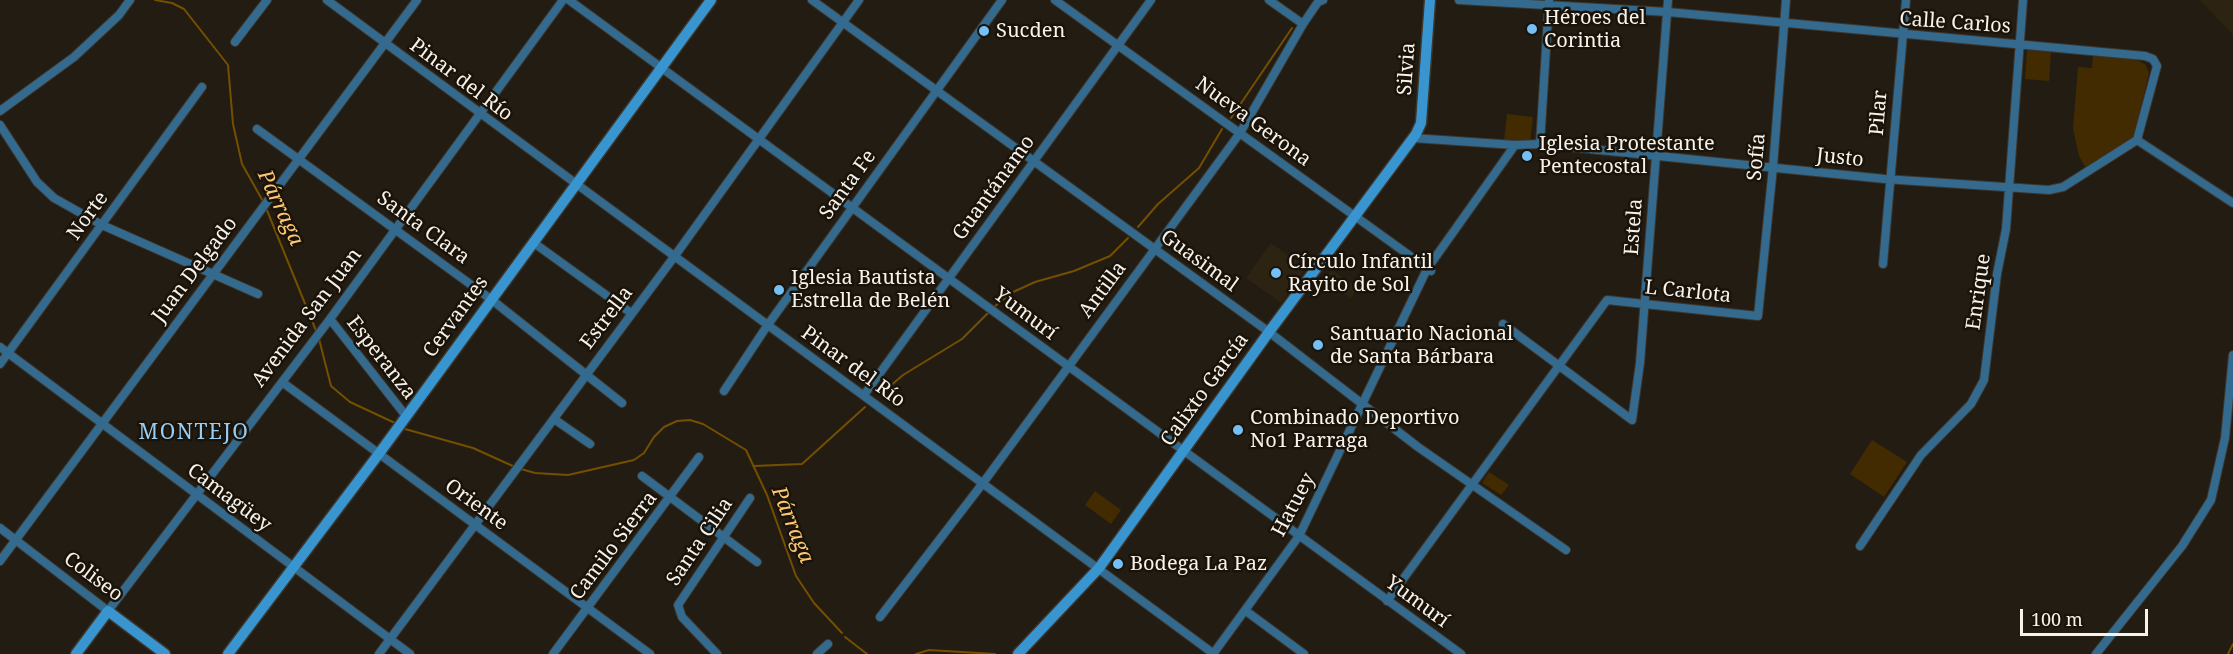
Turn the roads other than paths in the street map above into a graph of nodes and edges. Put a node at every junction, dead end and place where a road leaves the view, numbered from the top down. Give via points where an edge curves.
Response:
1 (130, 0) edge
2 (267, 0) edge
3 (327, 0) edge
4 (417, 0) edge
5 (563, 0) edge
6 (569, 0) edge
7 (711, 0) edge
8 (812, 0) edge
9 (859, 0) edge
10 (1002, 0) edge
11 (1055, 0) edge
12 (1151, 0) edge
13 (1269, 0) edge
14 (1430, 0) edge
15 (1459, 0) edge
16 (1668, 0) edge
17 (1786, 0) edge
18 (1906, 0) edge
19 (2023, 0) edge
20 (1320, 1) edge
21 (1549, 3) edge
22 (1668, 12) junction
23 (843, 23) junction
24 (1304, 24) junction
25 (1784, 24) junction
26 (1903, 36) junction
27 (235, 42) dead end
28 (385, 44) junction
29 (2019, 44) junction
30 (1118, 45) junction
31 (662, 66) junction
32 (202, 87) dead end
33 (935, 92) junction
34 (0, 111) edge
35 (480, 115) junction
36 (0, 125) edge
37 (257, 129) dead end
38 (1240, 133) junction
39 (1413, 138) junction
40 (759, 139) junction
41 (2137, 140) junction
42 (1540, 144) junction
43 (1515, 145) junction
44 (1656, 155) junction
45 (299, 159) junction
46 (1034, 162) junction
47 (1773, 167) junction
48 (1890, 179) junction
49 (576, 186) junction
50 (2009, 189) junction
51 (2233, 203) edge
52 (852, 207) junction
53 (1353, 216) junction
54 (102, 225) junction
55 (397, 229) junction
56 (534, 243) junction
57 (1154, 249) junction
58 (674, 256) junction
59 (1883, 264) dead end
60 (1429, 270) junction
61 (213, 275) junction
62 (949, 277) junction
63 (258, 294) dead end
64 (492, 300) junction
65 (1645, 305) junction
66 (631, 313) junction
67 (1758, 316) joint
68 (330, 319) junction
69 (1503, 324) dead end
70 (767, 326) junction
71 (1269, 332) junction
72 (0, 347) edge
73 (8, 353) junction
74 (2233, 355) edge
75 (0, 364) edge
76 (1560, 365) junction
77 (1067, 366) junction
78 (587, 374) junction
79 (282, 382) junction
80 (724, 390) dead end
81 (864, 395) junction
82 (622, 403) dead end
83 (1363, 404) junction
84 (554, 419) junction
85 (102, 423) junction
86 (401, 423) junction
87 (590, 444) dead end
88 (1184, 450) junction
89 (378, 455) junction
90 (699, 457) dead end
91 (642, 476) dead end
92 (983, 483) junction
93 (1474, 484) junction
94 (198, 494) junction
95 (671, 498) junction
96 (750, 498) dead end
97 (476, 525) junction
98 (0, 528) edge
99 (1299, 536) junction
100 (724, 538) junction
101 (15, 540) junction
102 (1860, 546) dead end
103 (1566, 550) dead end
104 (0, 561) edge
105 (757, 562) dead end
106 (292, 567) junction
107 (1099, 568) junction
108 (1387, 601) junction
109 (589, 608) junction
110 (108, 611) junction
111 (1246, 611) junction
112 (880, 617) dead end
113 (390, 639) junction
114 (828, 644) dead end
115 (712, 652) edge
116 (1018, 653) edge
117 (75, 654) edge
118 (165, 654) edge
119 (228, 654) edge
120 (378, 654) edge
121 (410, 654) edge
122 (553, 654) edge
123 (650, 654) edge
124 (817, 654) edge
125 (1213, 654) edge
126 (1304, 654) edge
127 (1461, 654) edge
128 (2096, 654) edge

1 - 34 street via 74,57
2 - 27 street
3 - 28 street, Pinar del Río
4 - 28 street, Juan Delgado
5 - 35 street, Avenida San Juan
6 - 31 street, Yumurí
7 - 31 street, Cervantes
8 - 23 street, Guasimal
9 - 23 street, Estrella
10 - 33 street, Santa Fe
11 - 30 street, Nueva Gerona
12 - 30 street, Guantánamo
13 - 24 street
14 - 39 street, Silvia via 1421,123
15 - 21 street, Calle Carlos
16 - 22 street, Estela
17 - 25 street, Sofía
18 - 26 street, Pilar
19 - 29 street, Enrique
20 - 24 street, Antilla
21 - 22 street, Calle Carlos
21 - 42 street
22 - 25 street, Calle Carlos
22 - 44 street, Estela
23 - 33 street, Guasimal
23 - 40 street, Estrella
24 - 38 street, Antilla
25 - 26 street, Calle Carlos
25 - 47 street, Sofía
26 - 29 street, Calle Carlos
26 - 48 street, Pilar
28 - 35 street, Pinar del Río
28 - 45 street, Juan Delgado
29 - 41 street, Calle Carlos via 2145,56 2153,60 2157,66
29 - 50 street, Enrique
30 - 38 street, Nueva Gerona
30 - 46 street, Guantánamo
31 - 40 street, Yumurí
31 - 49 street, Cervantes
32 - 54 street, Norte
33 - 46 street, Guasimal
33 - 52 street, Santa Fe
35 - 49 street, Pinar del Río
35 - 55 street, Avenida San Juan
36 - 54 street via 45,192
37 - 45 street, Santa Clara
38 - 53 street, Nueva Gerona
38 - 57 street, Antilla
39 - 43 street, Justo
39 - 53 street, Calixto García
40 - 52 street, Yumurí
40 - 58 street, Estrella
41 - 50 street, Justo via 2063,188
41 - 51 street
42 - 43 street, Justo
42 - 44 street, Justo
43 - 60 street, Hatuey
44 - 47 street, Justo
44 - 65 street, Estela
45 - 55 street, Santa Clara
45 - 61 street, Juan Delgado
46 - 57 street, Guasimal
46 - 62 street, Guantánamo
47 - 48 street, Justo
47 - 67 street, Sofía
48 - 50 street, Justo
48 - 59 street, Pilar
49 - 56 street, Cervantes
49 - 58 street, Pinar del Río
50 - 102 street, Enrique via 1982,388 1921,455
52 - 62 street, Yumurí
52 - 70 street, Santa Fe
53 - 60 street, Nueva Gerona
53 - 71 street, Calixto García
54 - 61 street
54 - 73 street, Norte
55 - 64 street, Santa Clara
55 - 68 street, Avenida San Juan
56 - 64 street, Cervantes
56 - 66 street
57 - 71 street, Guasimal
57 - 77 street, Antilla
58 - 66 street, Estrella
58 - 70 street, Pinar del Río
60 - 83 street, Hatuey
61 - 63 street
61 - 85 street, Juan Delgado
62 - 77 street, Yumurí
62 - 81 street, Guantánamo
64 - 78 street, Santa Clara
64 - 86 street, Cervantes
65 - 67 street, L Carlota
65 - 76 street, L Carlota via 1607,300
65 - 76 street, Estela via 1632,420
66 - 78 street, Estrella
68 - 79 street, Avenida San Juan
68 - 86 street, Esperanza
69 - 76 street
70 - 80 street, Santa Fe
70 - 81 street, Pinar del Río
71 - 83 street, Guasimal
71 - 88 street, Calixto García
72 - 73 street, Camagüey
73 - 75 street, Norte
73 - 85 street, Camagüey
74 - 128 street via 2225,438 2211,500 2182,546
76 - 93 street
77 - 88 street, Yumurí
77 - 92 street, Antilla
78 - 82 street, Santa Clara
78 - 84 street, Estrella
79 - 89 street, Oriente
79 - 94 street, Avenida San Juan
81 - 92 street, Pinar del Río
83 - 93 street, Guasimal
83 - 99 street, Hatuey
84 - 87 street
84 - 97 street, Estrella
85 - 94 street, Camagüey
85 - 101 street, Juan Delgado
86 - 89 street, Cervantes
88 - 99 street, Yumurí
88 - 107 street, Calixto García
89 - 97 street, Oriente
89 - 106 street, Cervantes
90 - 95 street, Camilo Sierra
91 - 95 street
92 - 107 street, Pinar del Río
92 - 112 street, Antilla
93 - 103 street, Guasimal
93 - 108 street
94 - 106 street, Camagüey
94 - 110 street, Avenida San Juan
95 - 100 street
95 - 109 street, Camilo Sierra
96 - 100 street, Santa Cilia
97 - 109 street, Oriente
97 - 113 street, Estrella
98 - 101 street, Coliseo
99 - 108 street, Yumurí
99 - 111 street, Hatuey
100 - 105 street
100 - 115 street, Santa Cilia via 678,606 682,617
101 - 104 street, Juan Delgado
101 - 110 street, Coliseo
106 - 113 street, Camagüey
106 - 119 street, Cervantes
107 - 116 street, Calixto García
107 - 125 street, Pinar del Río
108 - 127 street, Yumurí
109 - 122 street, Camilo Sierra
109 - 123 street, Oriente
110 - 117 street, Avenida San Juan
110 - 118 street, Coliseo
111 - 125 street, Hatuey
111 - 126 street
113 - 120 street, Estrella
113 - 121 street, Camagüey
114 - 124 street

